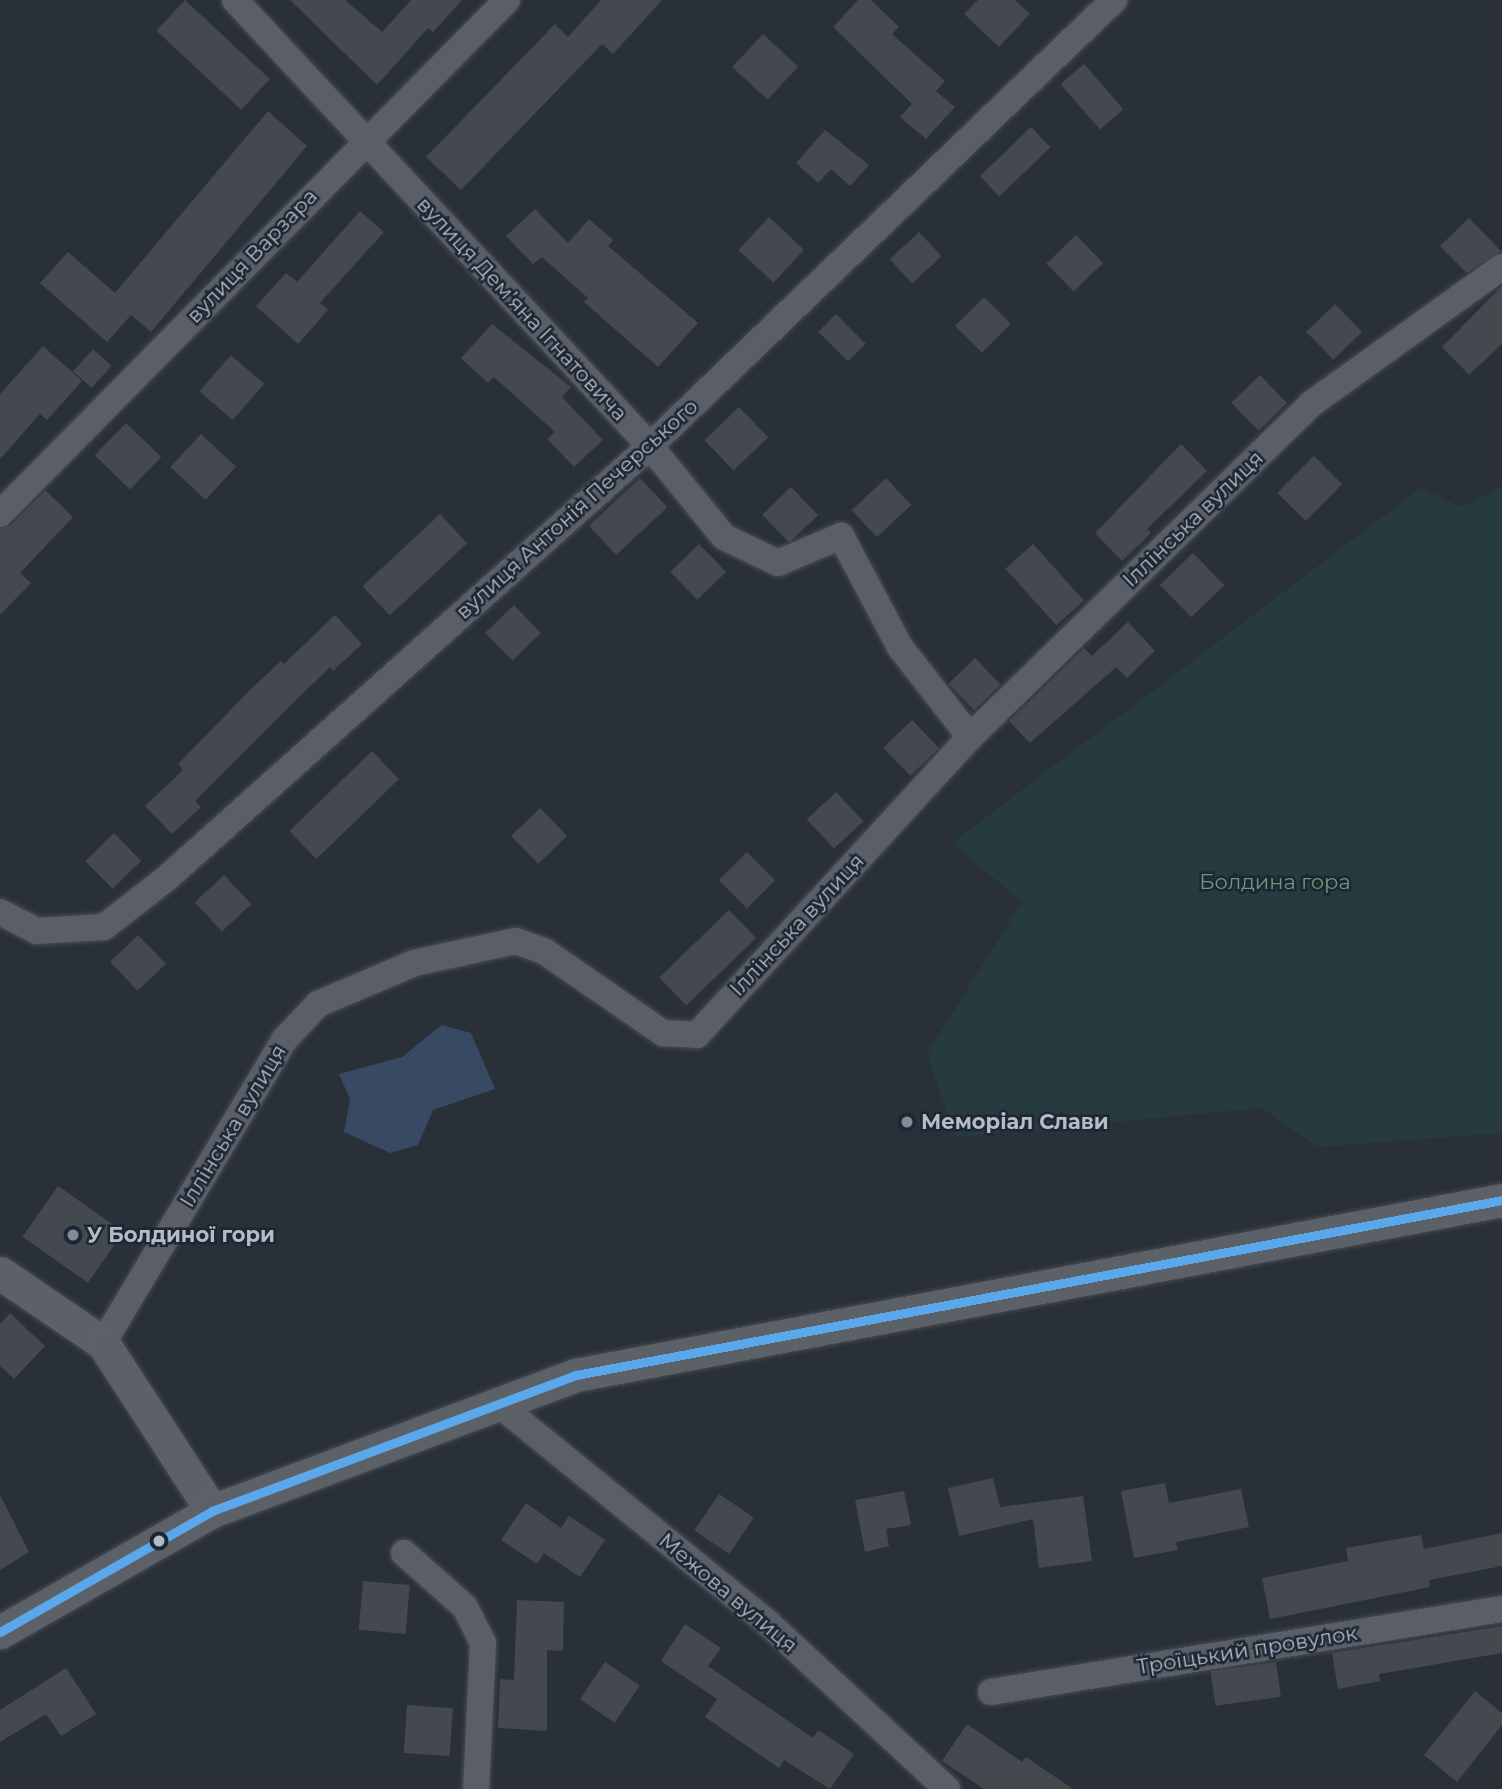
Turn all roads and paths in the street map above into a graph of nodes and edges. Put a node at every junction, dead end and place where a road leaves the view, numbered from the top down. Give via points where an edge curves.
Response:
1 (235, 0) edge
2 (506, 0) edge
3 (1114, 0) edge
4 (366, 140) junction
5 (1502, 267) edge
6 (650, 446) junction
7 (0, 514) edge
8 (970, 737) junction
9 (0, 912) edge
10 (1502, 1200) edge
11 (0, 1273) edge
12 (103, 1343) junction
13 (501, 1406) junction
14 (212, 1511) junction
15 (404, 1553) dead end
16 (1502, 1609) edge
17 (0, 1632) edge
18 (991, 1692) dead end
19 (476, 1789) edge
20 (947, 1789) edge

1 - 4 street, вулиця Демʼяна Ігнатовича
2 - 4 street, вулиця Варзара
3 - 6 street, вулиця Антонія Печерського
4 - 6 street, вулиця Демʼяна Ігнатовича
4 - 7 street, вулиця Варзара
5 - 8 street, Іллінська вулиця via 1311,404
6 - 8 street, вулиця Демʼяна Ігнатовича via 724,537 778,563 841,536 900,647
6 - 9 street, вулиця Антонія Печерського via 168,877 104,927 37,931
8 - 12 street, Іллінська вулиця via 696,1035 663,1033 544,951 516,941 414,963 318,1004 284,1040
10 - 13 main road via 576,1375
11 - 12 main road
12 - 14 main road
13 - 14 main road
13 - 20 street, Межова вулиця via 769,1625
14 - 17 main road
15 - 19 street via 465,1607 483,1643
16 - 18 street, Троїцький провулок

